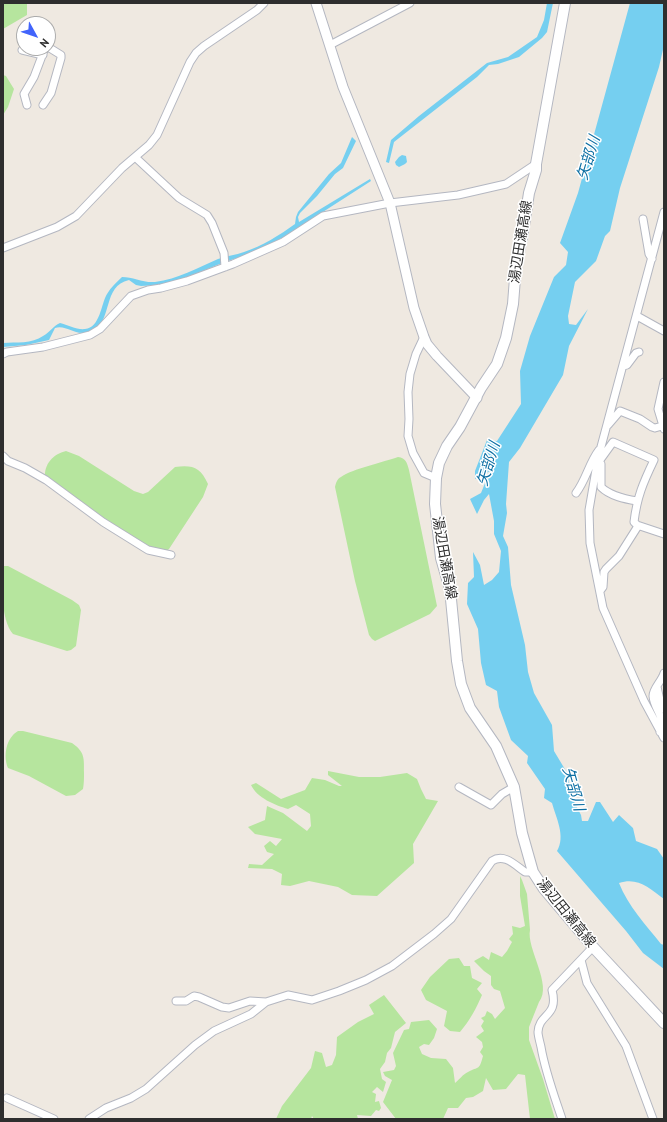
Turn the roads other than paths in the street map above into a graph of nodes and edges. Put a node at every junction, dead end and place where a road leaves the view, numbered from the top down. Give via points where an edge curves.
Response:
1 (264, 3) edge
2 (316, 3) edge
3 (410, 3) edge
4 (565, 3) edge
5 (330, 45) junction
6 (56, 52) edge
7 (43, 56) edge
8 (26, 105) dead end
9 (43, 105) dead end
10 (135, 157) junction
11 (536, 164) junction
12 (390, 203) junction
13 (664, 212) edge
14 (642, 219) dead end
15 (662, 226) edge
16 (3, 248) edge
17 (652, 260) junction
18 (225, 267) junction
19 (637, 316) junction
20 (664, 331) edge
21 (424, 337) junction
22 (639, 352) dead end
23 (3, 354) edge
24 (624, 366) junction
25 (664, 382) edge
26 (477, 398) junction
27 (661, 407) edge
28 (607, 427) junction
29 (663, 428) edge
30 (601, 446) junction
31 (3, 456) edge
32 (599, 462) junction
33 (436, 478) junction
34 (576, 493) dead end
35 (637, 501) junction
36 (638, 526) junction
37 (664, 534) edge
38 (172, 555) dead end
39 (600, 591) junction
40 (664, 673) edge
41 (657, 687) junction
42 (664, 709) edge
43 (662, 735) edge
44 (458, 786) dead end
45 (514, 787) junction
46 (533, 872) junction
47 (593, 947) junction
48 (581, 960) junction
49 (266, 1002) junction
50 (176, 1004) dead end
51 (663, 1022) edge
52 (7, 1098) dead end
53 (54, 1119) edge
54 (89, 1119) edge
55 (562, 1119) edge
56 (653, 1119) edge

1 - 10 street via 196,53 157,135
2 - 5 street
3 - 5 street
4 - 11 main road, 湯辺田瀬高線
5 - 12 street via 354,116
6 - 9 street via 61,58 50,93
7 - 8 street via 24,94
10 - 16 street via 76,216 57,227
10 - 18 street via 179,198 207,215 224,253
11 - 12 street via 506,184 458,196
11 - 26 main road, 湯辺田瀬高線 via 516,265 506,338 497,364
12 - 18 street via 323,216 283,242
12 - 21 street via 414,308
13 - 15 street
14 - 17 street
15 - 17 street
17 - 19 street
18 - 23 street via 187,281 131,296 100,329 90,335
19 - 20 street
19 - 24 street
21 - 26 street via 437,356
21 - 33 street via 410,374 408,436 413,453 424,473
22 - 24 street
24 - 28 street
25 - 27 street
26 - 33 main road, 湯辺田瀬高線 via 447,446 439,463
27 - 29 street
28 - 29 street via 620,411 640,419 652,428
28 - 30 street
30 - 32 street
30 - 34 street
31 - 38 street via 46,480 102,522 148,550
32 - 35 street via 601,487 610,493
32 - 35 street via 613,442 654,460
32 - 39 street via 589,510 590,543
33 - 45 main road, 湯辺田瀬高線 via 435,504 441,558 450,589 461,684 470,708 496,746
35 - 36 street via 634,522
36 - 37 street
36 - 39 street via 619,556 604,572
39 - 43 street via 603,608 644,702
40 - 41 street
41 - 42 street
41 - 43 street via 653,696 663,724
44 - 45 street via 490,805
45 - 46 main road, 湯辺田瀬高線 via 522,833
46 - 47 main road, 湯辺田瀬高線 via 544,889
46 - 49 street via 525,872 507,859 496,858 451,919 392,966 339,992 312,1000 288,995
47 - 48 street
47 - 51 main road, 湯辺田瀬高線
48 - 55 street via 552,990 554,1007 539,1024 538,1032 542,1056
48 - 56 street via 587,984 626,1046
49 - 50 street via 250,1001 229,1008 194,996
49 - 54 street via 251,1014 214,1030 146,1089
52 - 53 street

